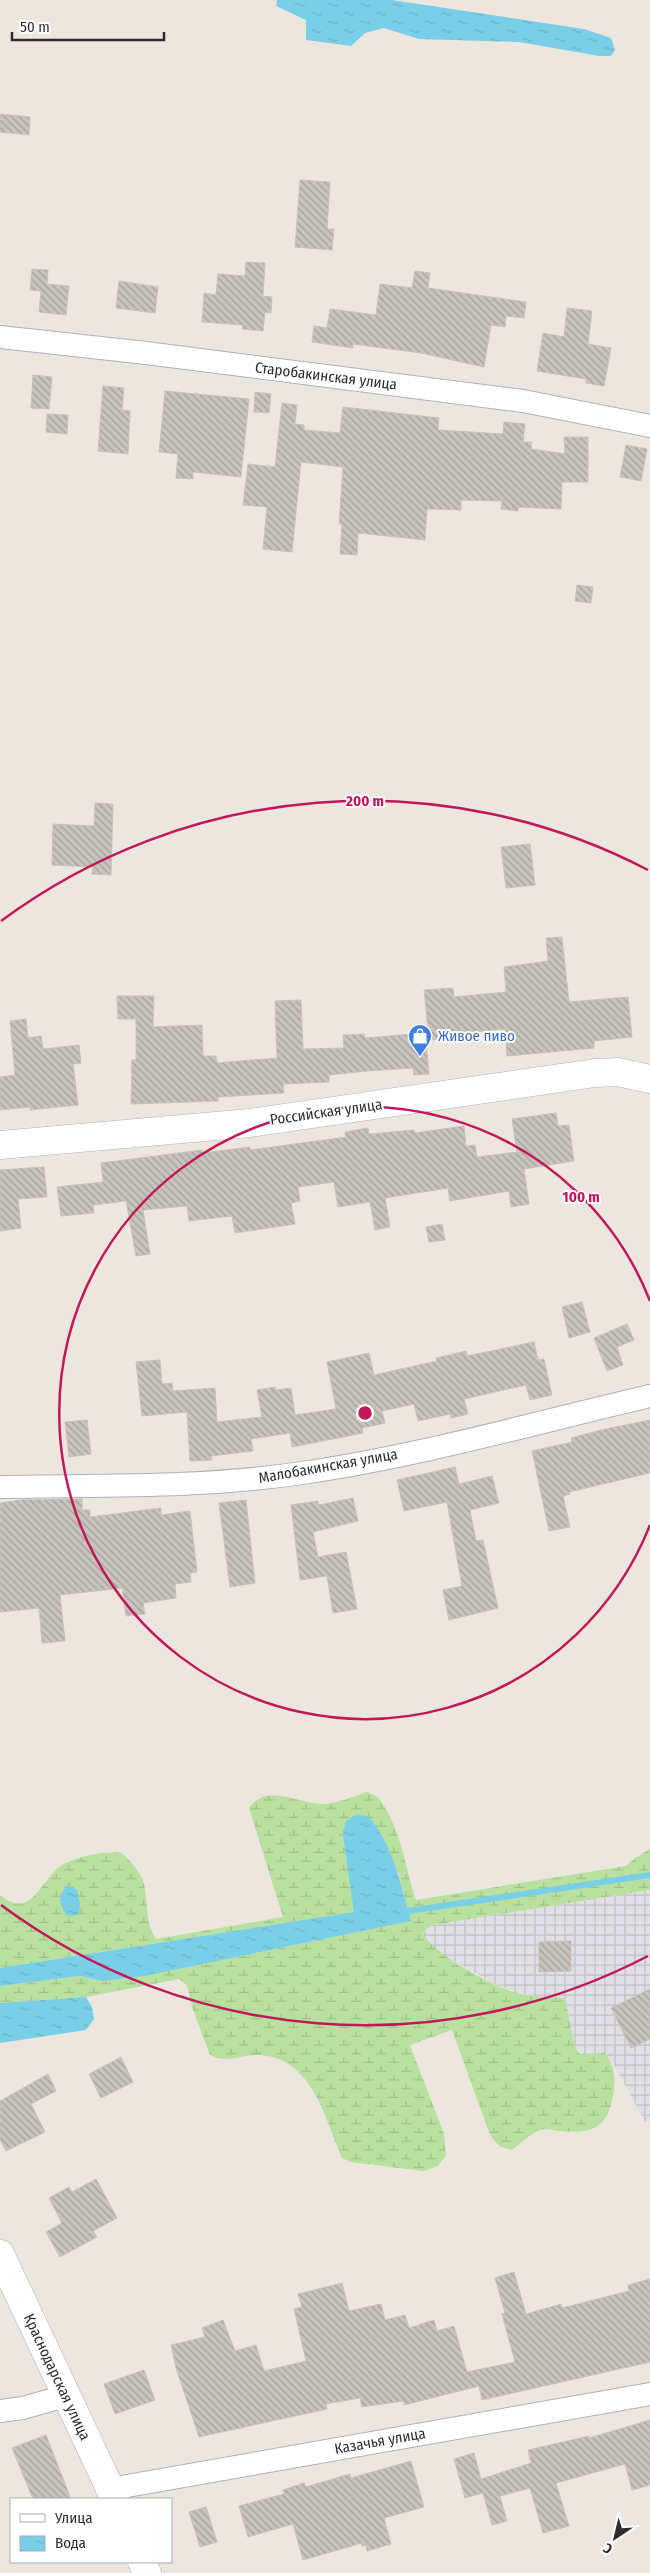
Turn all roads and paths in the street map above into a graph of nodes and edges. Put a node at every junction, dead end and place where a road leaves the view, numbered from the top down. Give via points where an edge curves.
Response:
1 (0, 337) edge
2 (650, 426) edge
3 (650, 1079) edge
4 (0, 1145) edge
5 (650, 1396) edge
6 (0, 1487) edge
7 (0, 2254) edge
8 (650, 2394) edge
9 (65, 2396) junction
10 (0, 2411) edge
11 (112, 2494) edge

1 - 2 street, Старобакинская улица via 523,401
3 - 4 street, Российская улица via 618,1072 595,1073 250,1123
5 - 6 street, Малобакинская улица via 427,1449 303,1473 205,1484
7 - 9 street, Краснодарская улица
8 - 11 street, Казачья улица
9 - 10 street
9 - 11 street, Краснодарская улица

